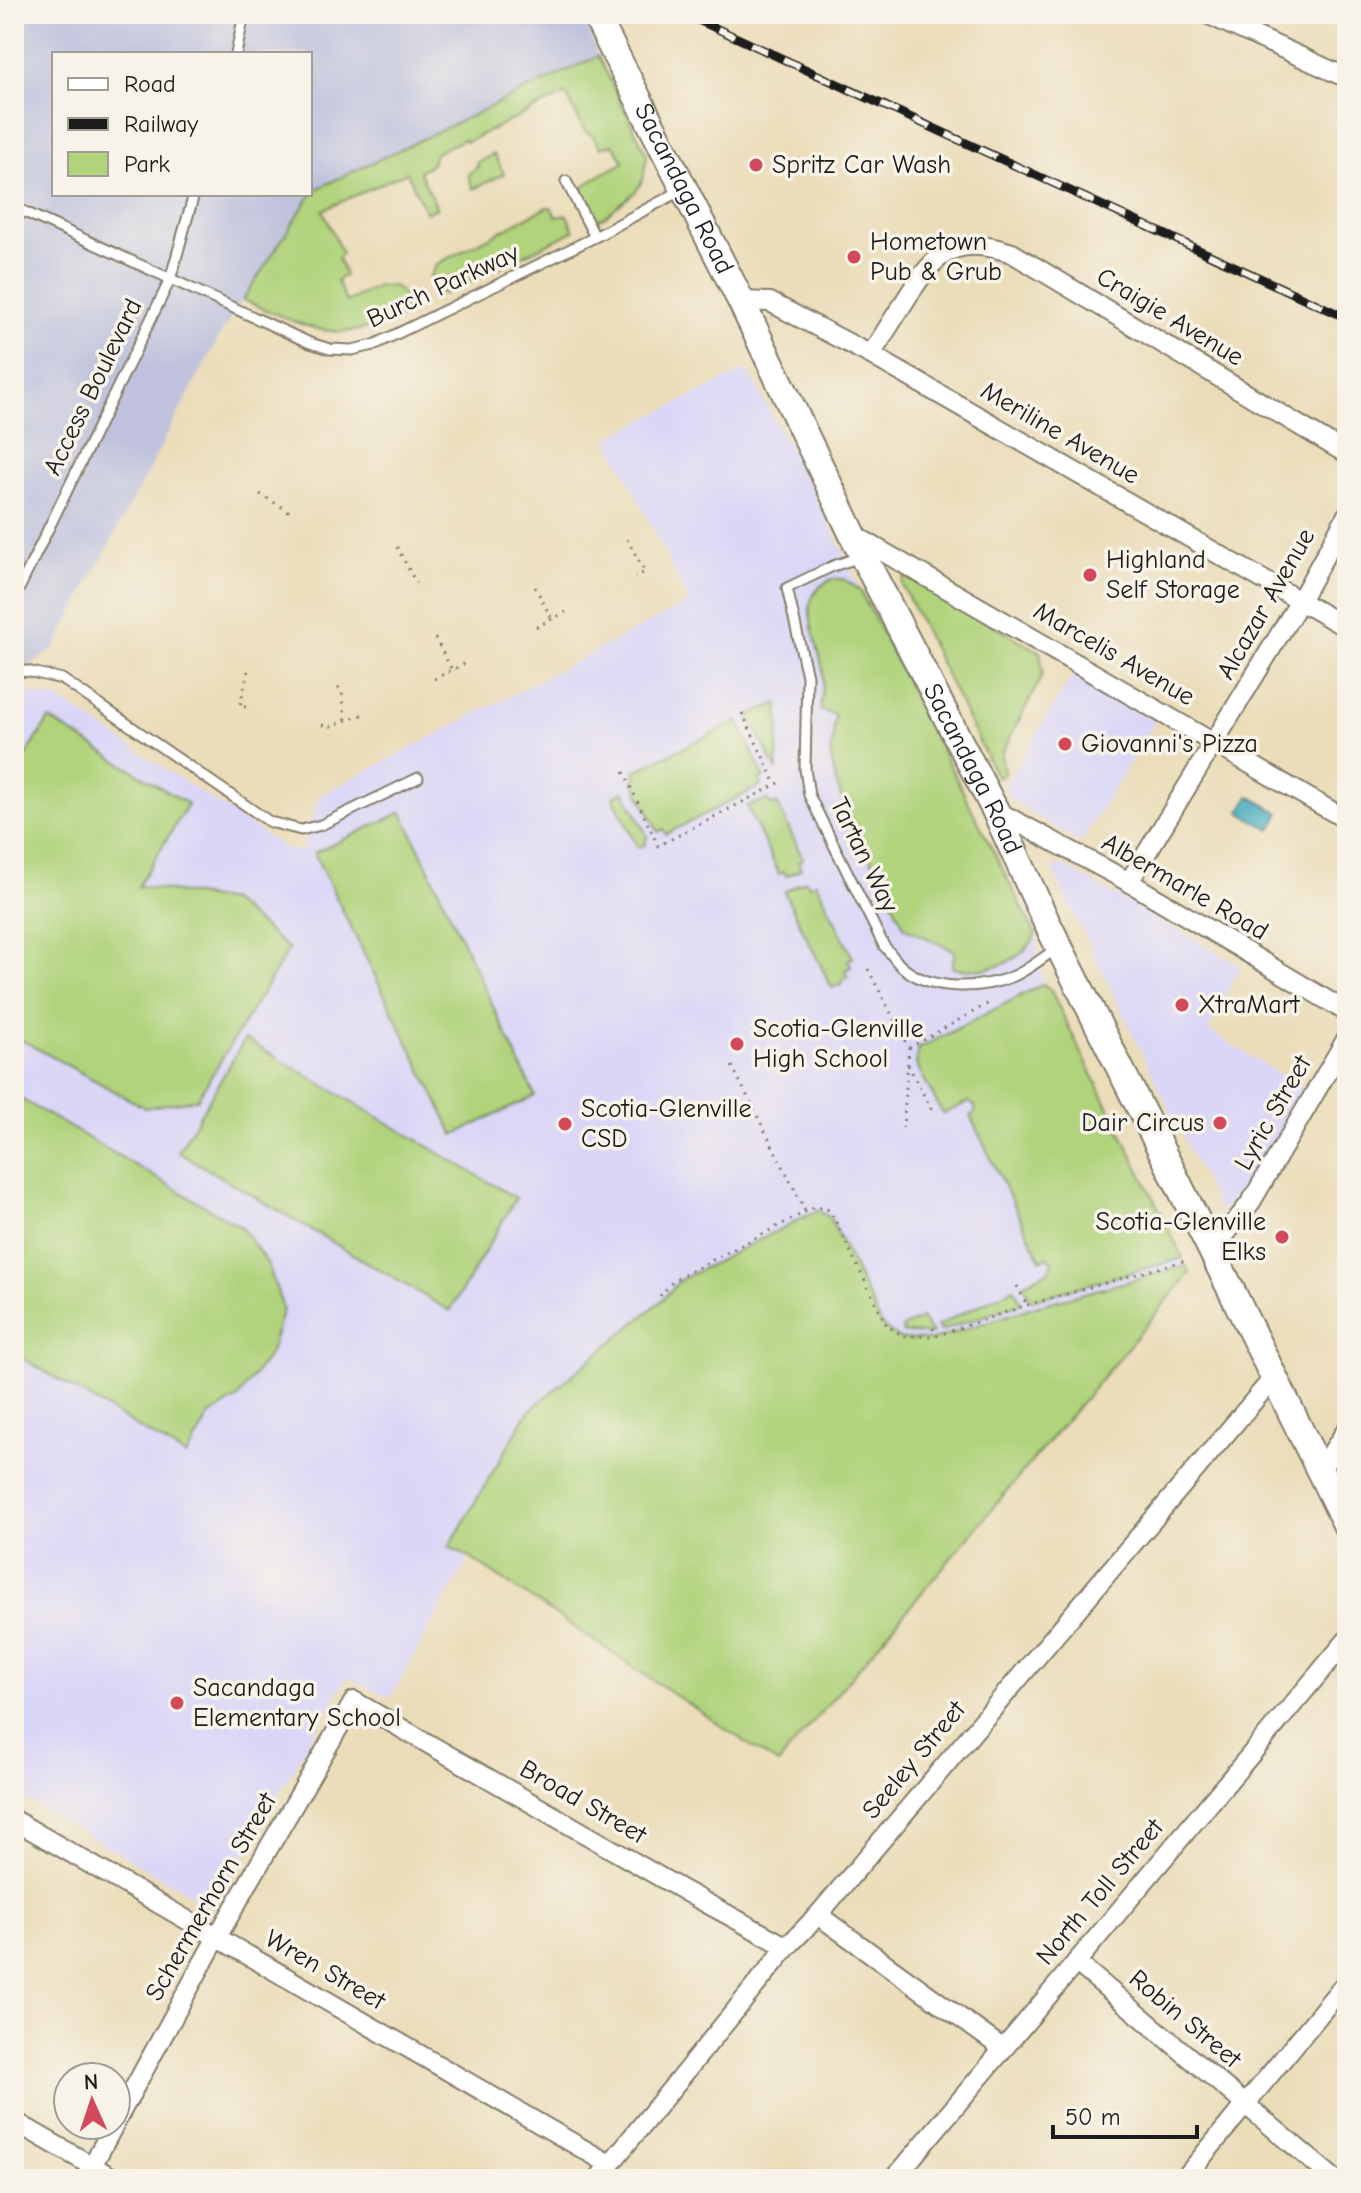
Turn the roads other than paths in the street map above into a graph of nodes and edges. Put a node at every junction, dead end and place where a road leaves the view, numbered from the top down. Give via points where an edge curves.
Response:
1 (244, 14) edge
2 (1207, 14) edge
3 (595, 21) edge
4 (236, 52) edge
5 (1347, 78) edge
6 (566, 181) dead end
7 (683, 190) junction
8 (193, 196) edge
9 (14, 207) edge
10 (595, 237) junction
11 (170, 280) junction
12 (741, 301) junction
13 (871, 355) junction
14 (1347, 454) edge
15 (1347, 515) edge
16 (858, 546) junction
17 (14, 599) edge
18 (1300, 601) junction
19 (1347, 628) edge
20 (14, 672) edge
21 (1215, 742) junction
22 (418, 778) dead end
23 (995, 810) junction
24 (1347, 820) edge
25 (1129, 882) junction
26 (1059, 947) junction
27 (1347, 1012) edge
28 (1347, 1038) edge
29 (1212, 1251) junction
30 (1274, 1377) junction
31 (1347, 1429) edge
32 (1320, 1471) junction
33 (1347, 1526) edge
34 (1347, 1640) edge
35 (354, 1701) joint
36 (14, 1820) edge
37 (818, 1915) junction
38 (217, 1937) junction
39 (787, 1947) junction
40 (1076, 1962) junction
41 (1347, 1981) edge
42 (1002, 2048) junction
43 (132, 2092) edge
44 (1246, 2104) junction
45 (14, 2121) edge
46 (105, 2141) edge
47 (88, 2172) edge
48 (603, 2172) edge
49 (115, 2179) edge
50 (894, 2179) edge
51 (1184, 2179) edge
52 (1334, 2179) edge

1 - 4 lane
2 - 5 street
3 - 7 main road, Sacandaga Road
6 - 10 lane
7 - 10 lane, Burch Parkway
7 - 12 main road, Sacandaga Road
8 - 11 lane, Access Boulevard
9 - 11 lane, Burch Parkway
10 - 11 lane, Burch Parkway via 374,345 352,350 310,343
11 - 17 lane, Access Boulevard
12 - 13 street, Meriline Avenue via 770,302
12 - 16 main road, Sacandaga Road
13 - 14 street, Craigie Avenue via 925,270 959,246 979,244 1012,253
13 - 18 street, Meriline Avenue
15 - 18 street, Alcazar Avenue
16 - 21 street, Marcelis Avenue
16 - 23 main road, Sacandaga Road
16 - 26 lane, Tartan Way via 833,566 787,588 807,676 809,795 884,946 902,967 928,979 982,987 1016,975
18 - 19 street, Meriline Avenue
18 - 21 street, Alcazar Avenue
20 - 22 lane via 62,679 270,822 301,830 321,825
21 - 24 street, Marcelis Avenue
21 - 25 street, Alcazar Avenue
23 - 25 street, Albermarle Road
23 - 26 main road, Sacandaga Road
25 - 27 street, Albermarle Road
26 - 29 main road, Sacandaga Road
28 - 29 street, Lyric Street via 1257,1193
29 - 30 main road, Sacandaga Road
30 - 32 main road, Sacandaga Road
30 - 37 street, Seeley Street
31 - 32 street
32 - 33 main road, Sacandaga Road
34 - 40 street, North Toll Street
35 - 38 street, Schermerhorn Street
35 - 39 street, Broad Street
36 - 38 street, Wren Street
37 - 39 street, Seeley Street
37 - 42 street
38 - 43 street, Schermerhorn Street
38 - 48 street, Wren Street
39 - 48 street, Seeley Street
40 - 42 street, North Toll Street
40 - 44 street, Robin Street
41 - 44 street
42 - 50 street, North Toll Street
44 - 51 street
44 - 52 street, Robin Street
45 - 47 street
46 - 47 street, Schermerhorn Street
47 - 49 street

